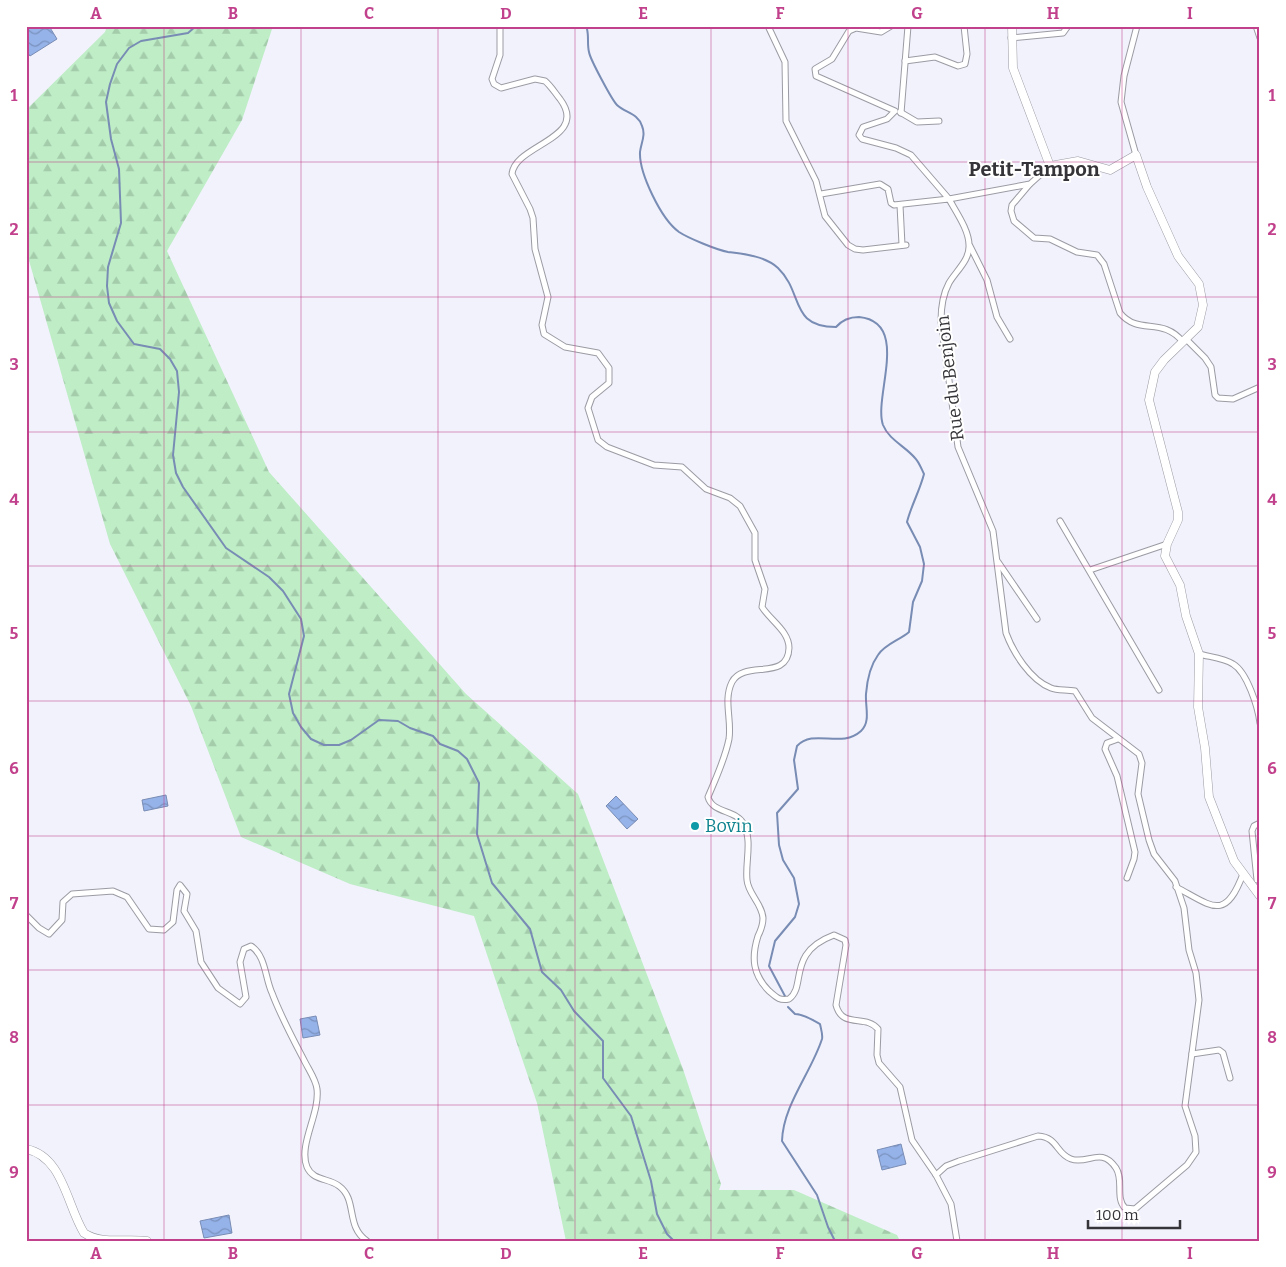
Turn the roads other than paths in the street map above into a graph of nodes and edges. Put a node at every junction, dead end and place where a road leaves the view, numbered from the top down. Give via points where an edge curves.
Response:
1 (500, 26) edge
2 (768, 26) edge
3 (891, 26) edge
4 (908, 26) edge
5 (964, 26) edge
6 (1012, 26) edge
7 (1068, 26) edge
8 (1137, 26) edge
9 (1256, 26) edge
10 (1012, 38) junction
11 (1260, 38) edge
12 (905, 61) junction
13 (894, 111) junction
14 (901, 113) junction
15 (939, 121) dead end
16 (1136, 155) junction
17 (1050, 166) junction
18 (1030, 184) junction
19 (821, 194) junction
20 (948, 199) junction
21 (900, 205) junction
22 (970, 246) junction
23 (1010, 339) dead end
24 (1185, 340) junction
25 (1260, 387) edge
26 (1060, 521) dead end
27 (1167, 544) junction
28 (998, 561) junction
29 (1090, 570) junction
30 (1037, 619) dead end
31 (1199, 654) junction
32 (1158, 690) dead end
33 (1260, 723) edge
34 (1118, 739) junction
35 (1260, 824) edge
36 (1243, 874) junction
37 (1127, 878) dead end
38 (1256, 881) edge
39 (1176, 887) junction
40 (1260, 896) edge
41 (26, 915) edge
42 (1192, 1054) junction
43 (1230, 1078) dead end
44 (26, 1149) edge
45 (936, 1175) junction
46 (147, 1241) edge
47 (367, 1241) edge
48 (957, 1241) edge

1 - 45 street via 500,55 492,80 494,84 501,88 535,80 545,81 566,111 566,120 558,134 518,160 512,174 533,218 535,250 548,297 542,325 544,334 565,347 598,353 609,368 609,383 592,397 588,408 598,440 607,448 654,465 682,468 706,490 730,498 740,506 755,533 755,560 765,588 762,607 788,640 788,655 778,666 744,672 732,682 728,698 729,736 708,796 712,804 739,819 745,827 749,855 747,881 763,916 754,948 755,972 774,996 789,999 794,994 800,964 809,950 823,939 834,936 844,940 837,1011 845,1019 870,1023 878,1029 879,1063 900,1087 912,1140
2 - 19 street via 786,62 786,121
3 - 13 street via 881,32 856,28 849,31 832,59 818,65 815,71 816,76
4 - 12 street
5 - 12 street via 965,64 958,66 935,57
6 - 10 street
7 - 10 street via 1063,33
8 - 16 street via 1124,76 1122,102
9 - 11 street
10 - 17 street via 1014,68
12 - 14 street
13 - 14 street
13 - 20 street via 887,119 863,127 860,136 911,155
14 - 15 street via 917,122
16 - 17 street via 1110,170 1078,161
16 - 24 street via 1178,256 1202,293 1202,317 1198,327
17 - 18 street
18 - 20 street
18 - 24 street via 1012,206 1014,221 1034,238 1050,239 1077,252 1097,256 1104,264 1120,313 1125,319 1174,331
19 - 21 street via 880,184 888,189 891,203
19 - 21 street via 825,216 848,245 863,250 904,245
20 - 21 street
20 - 22 street
22 - 23 street via 987,280 997,317
22 - 28 street, Rue du Benjoin via 966,259 948,285 941,321 958,446 993,531
24 - 25 street via 1208,362 1218,398 1233,399
24 - 27 street via 1160,364 1149,400 1178,512 1176,526
26 - 29 street
27 - 29 street
27 - 31 street via 1165,556 1180,585
28 - 30 street, Rue du Benjoin
28 - 34 street, Rue du Benjoin via 1006,632 1030,673 1049,687 1075,691 1092,718
29 - 32 street
31 - 33 street via 1236,666 1252,692
31 - 36 street via 1198,707 1209,797 1229,852
34 - 37 street via 1107,743 1105,749 1117,776 1135,852
34 - 39 street, Rue du Benjoin via 1139,754 1138,794 1150,845 1171,874
35 - 38 street via 1252,831
36 - 38 street
36 - 39 street via 1232,899 1222,905 1210,904
38 - 40 street
39 - 42 street, Rue du Benjoin via 1184,908 1188,950 1198,986
41 - 47 street via 49,934 62,920 63,902 72,894 113,891 127,897 150,929 164,930 173,922 180,885 187,894 184,911 196,930 201,962 218,988 240,1004 246,997 240,962 244,949 251,946 259,952 271,992 317,1087 318,1106 307,1142 306,1166 312,1174 344,1190 350,1202 354,1229
42 - 43 street via 1219,1050
42 - 45 street, Rue du Benjoin via 1185,1106 1195,1136 1196,1152 1187,1165 1132,1210 1121,1203 1120,1176 1110,1162 1096,1156 1070,1159 1056,1143 1043,1136 959,1161
44 - 46 street via 45,1157 56,1171 84,1233 102,1240
45 - 48 street via 951,1204

